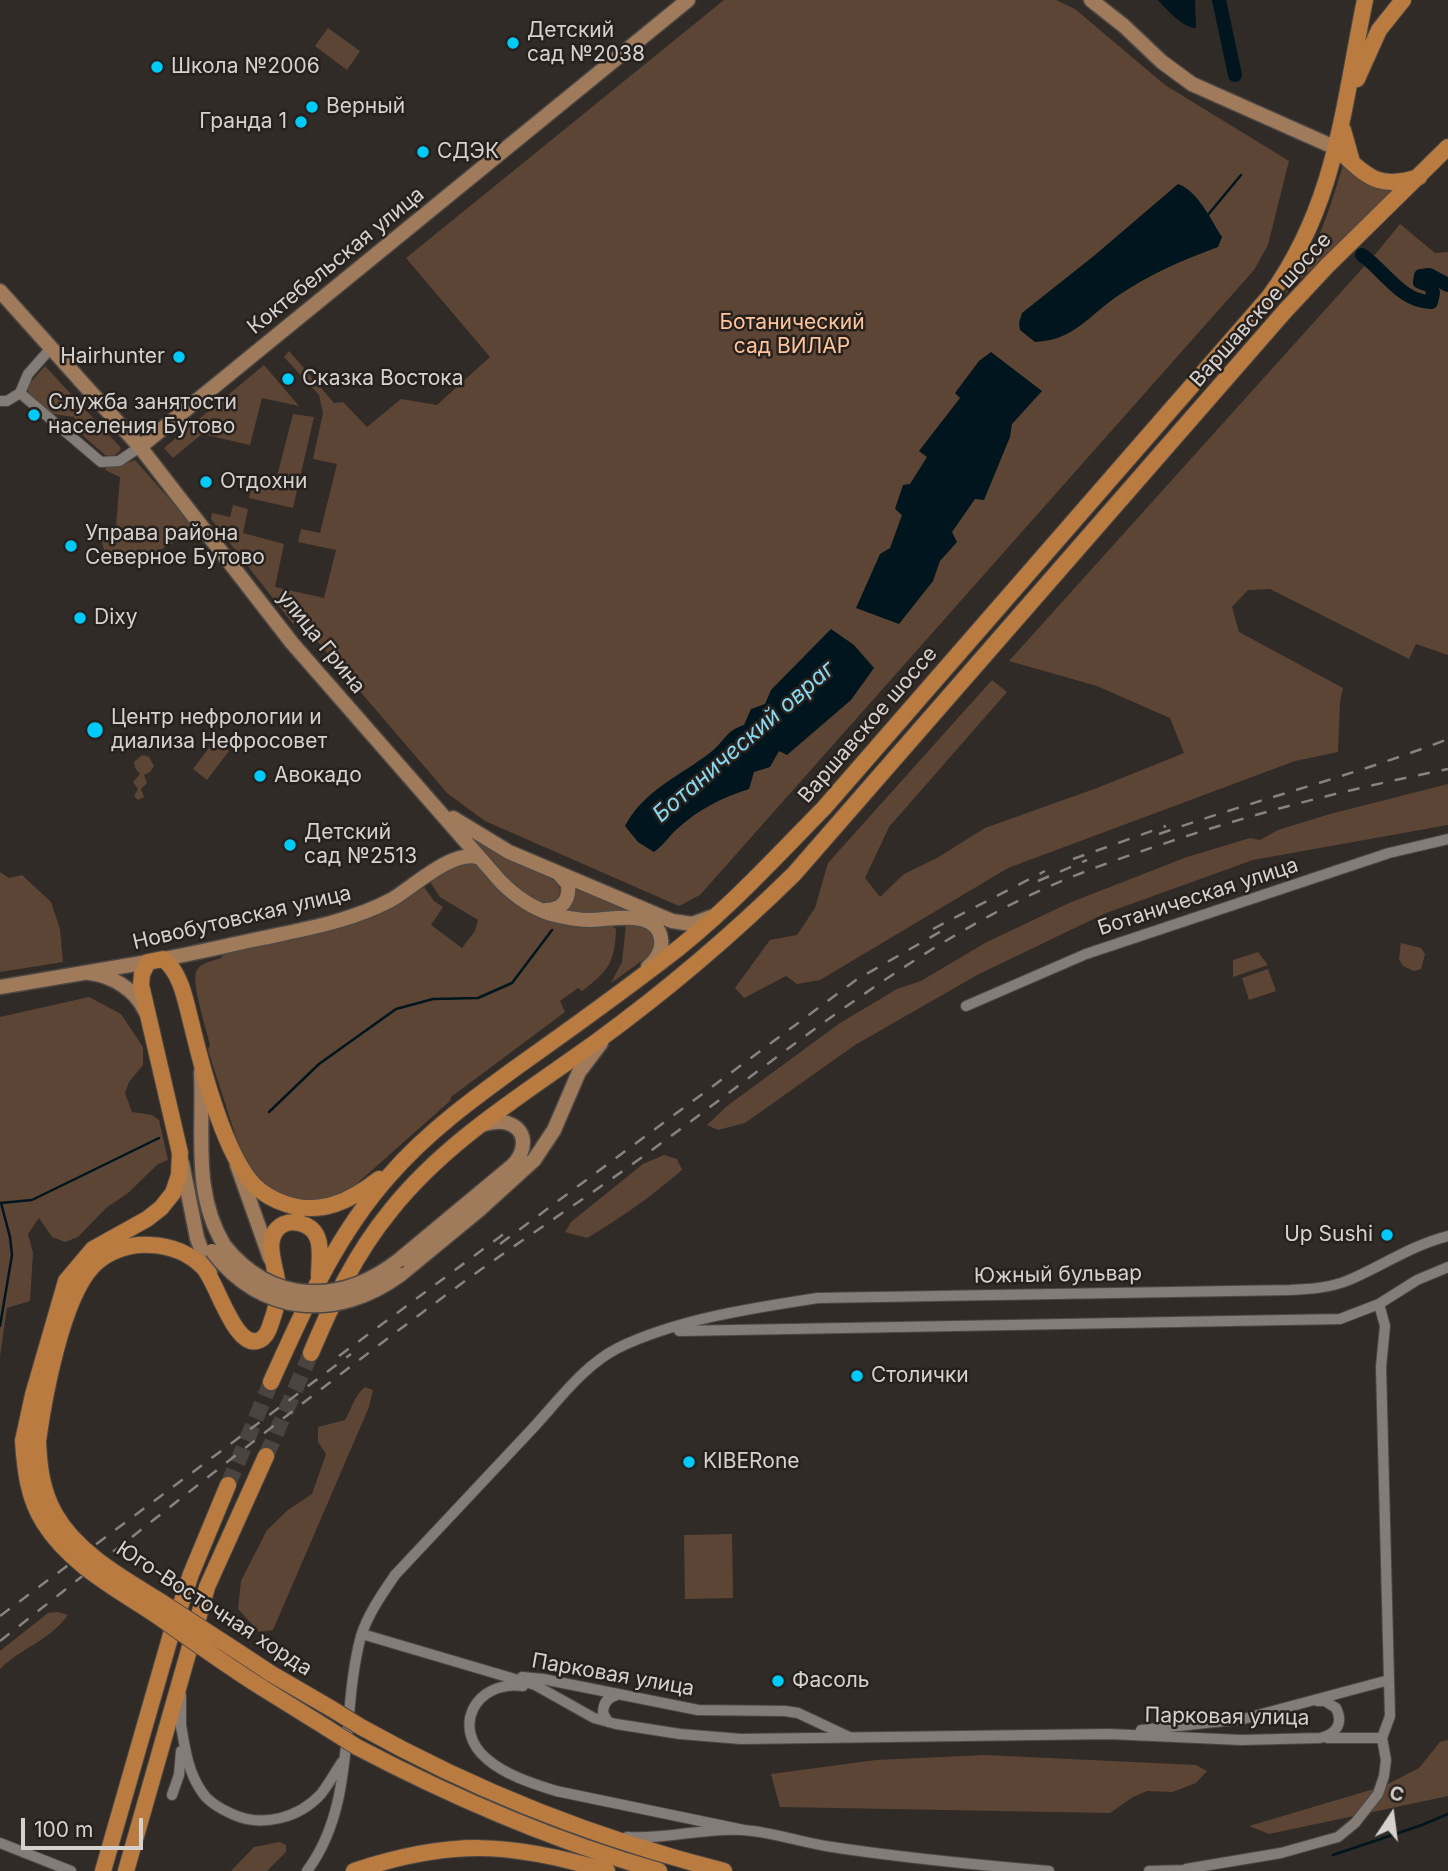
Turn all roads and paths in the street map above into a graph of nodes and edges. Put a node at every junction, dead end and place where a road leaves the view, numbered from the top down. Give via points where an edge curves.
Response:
1 (688, 0) edge
2 (1091, 0) edge
3 (1365, 0) edge
4 (1403, 0) edge
5 (1344, 112) junction
6 (1297, 130) junction
7 (1448, 147) edge
8 (1336, 148) junction
9 (1352, 162) junction
10 (1419, 177) junction
11 (0, 291) edge
12 (51, 348) junction
13 (20, 393) junction
14 (0, 401) edge
15 (140, 447) junction
16 (455, 824) junction
17 (1448, 839) edge
18 (466, 842) junction
19 (480, 858) junction
20 (450, 861) junction
21 (559, 875) junction
22 (730, 903) junction
23 (535, 907) junction
24 (199, 952) junction
25 (155, 960) junction
26 (74, 973) junction
27 (0, 987) edge
28 (621, 992) junction
29 (184, 997) junction
30 (966, 1006) dead end
31 (149, 1023) junction
32 (617, 1027) junction
33 (199, 1056) junction
34 (479, 1125) junction
35 (180, 1153) junction
36 (233, 1153) junction
37 (403, 1161) junction
38 (189, 1198) junction
39 (1448, 1236) edge
40 (218, 1248) junction
41 (273, 1265) junction
42 (1448, 1267) edge
43 (400, 1268) junction
44 (210, 1273) junction
45 (318, 1279) junction
46 (1379, 1304) junction
47 (661, 1331) junction
48 (311, 1353) tunnel mouth
49 (271, 1382) tunnel mouth
50 (31, 1441) junction
51 (266, 1456) tunnel mouth
52 (228, 1485) tunnel mouth
53 (362, 1634) junction
54 (181, 1676) junction
55 (507, 1676) junction
56 (1389, 1680) junction
57 (539, 1688) junction
58 (618, 1695) junction
59 (1317, 1700) junction
60 (805, 1717) junction
61 (608, 1722) junction
62 (181, 1725) junction
63 (1109, 1734) junction
64 (1320, 1738) junction
65 (1382, 1738) junction
66 (852, 1739) junction
67 (793, 1740) junction
68 (344, 1758) junction
69 (172, 1796) dead end
70 (744, 1830) junction
71 (594, 1833) junction
72 (0, 1843) edge
73 (1190, 1870) edge
74 (71, 1871) edge
75 (103, 1871) edge
76 (126, 1871) edge
77 (307, 1871) edge
78 (354, 1871) edge
79 (607, 1871) edge
80 (659, 1871) edge
81 (724, 1871) edge
82 (1049, 1871) edge
83 (1149, 1871) edge

1 - 15 street, Коктебельская улица
2 - 6 street via 1184,79
3 - 5 main road, Варшавское шоссе
4 - 5 main road via 1379,30
5 - 6 street via 1322,134
5 - 8 main road, Варшавское шоссе
5 - 9 main road via 1343,135
6 - 8 street
7 - 10 main road, Варшавское шоссе
8 - 9 main road
8 - 22 main road, Варшавское шоссе via 1309,229 1269,297 824,808
9 - 10 main road via 1365,175 1382,182 1401,183
10 - 32 main road, Варшавское шоссе via 1285,311 814,853 749,918
11 - 12 street, улица Грина
12 - 13 street via 28,374
12 - 15 street, улица Грина
13 - 14 street
13 - 15 street via 101,462 119,461
15 - 16 street, улица Грина via 292,643 421,794
16 - 18 street, улица Грина
16 - 20 street
16 - 21 street, улица Грина
17 - 30 street, Ботаническая улица via 1389,853 1098,950
18 - 19 street, улица Грина
18 - 20 street
19 - 20 street
19 - 23 street, улица Грина via 512,893
20 - 24 street, Новобутовская улица via 396,897 360,914
21 - 22 street, улица Грина via 679,923 700,922
21 - 23 street via 568,884 564,904 550,911
22 - 28 main road, Варшавское шоссе
23 - 28 street, улица Грина via 575,919 652,923 661,939 658,955
24 - 25 street, Новобутовская улица
24 - 29 street via 185,970
25 - 26 street, Новобутовская улица
25 - 29 main road via 175,971
25 - 31 main road via 141,979
26 - 27 street, Новобутовская улица
26 - 31 street via 93,973 121,985 138,999
28 - 37 main road, Варшавское шоссе via 458,1110
29 - 33 main road
31 - 35 main road
32 - 34 main road, Варшавское шоссе
32 - 43 street via 579,1072 554,1130 534,1160 461,1225
33 - 36 main road
33 - 40 street via 203,1190
34 - 43 street via 500,1122 514,1127 523,1137 520,1156
34 - 48 main road, Варшавское шоссе via 421,1176 365,1244 335,1295
35 - 38 street
35 - 50 main road, Юго-Восточная хорда via 173,1193 161,1208 93,1249 66,1281 33,1395
36 - 37 main road via 262,1192 281,1203 314,1209 349,1199
36 - 41 street
37 - 45 main road, Варшавское шоссе via 360,1213
38 - 40 street via 198,1224
38 - 44 street
39 - 47 street, Южный бульвар via 1419,1245 1346,1282 1324,1287 818,1298
40 - 43 street, bridge via 259,1277 300,1292 346,1289
41 - 44 main road via 277,1303 266,1335 256,1342 238,1332
41 - 45 main road via 276,1231 290,1222 303,1224 317,1237
42 - 46 street, Южный бульвар
44 - 50 main road, Юго-Восточная хорда via 183,1251 161,1245 141,1244 111,1253 92,1266 72,1299
45 - 49 main road, Варшавское шоссе
46 - 47 street, Южный бульвар via 1340,1319
46 - 56 street via 1385,1331 1381,1367
47 - 53 street, Южный бульвар via 617,1349 566,1392 395,1575
50 - 71 main road, Юго-Восточная хорда, bridge via 56,1516 71,1535 120,1575 271,1673 419,1760
50 - 80 main road, Юго-Восточная хорда, bridge via 25,1472 42,1521 56,1540 99,1577 261,1687 410,1775 525,1826
51 - 54 main road via 207,1587
52 - 75 main road via 172,1631
53 - 55 street
53 - 68 street, Южный бульвар
54 - 62 street
54 - 76 main road
55 - 57 street, Парковая улица
55 - 58 street, Парковая улица
56 - 59 street
56 - 65 street via 1389,1725
57 - 61 street, Парковая улица
57 - 70 street via 496,1687 475,1704 473,1740 487,1760 556,1791
58 - 60 street, Парковая улица via 698,1710 785,1711
58 - 61 street via 604,1704
59 - 63 street, Парковая улица via 1229,1722
59 - 64 street, Парковая улица via 1336,1708 1340,1722 1331,1736
60 - 66 street, Парковая улица
60 - 67 street via 804,1735
61 - 67 street, Парковая улица via 681,1734
62 - 68 street via 187,1762 203,1795 254,1821 292,1815 308,1805
62 - 69 street via 180,1763
63 - 64 street, Парковая улица
63 - 66 street, Парковая улица
64 - 65 street
65 - 73 street via 1386,1760 1378,1794 1338,1837
66 - 67 street, Парковая улица
68 - 77 street, Южный бульвар via 333,1821
70 - 71 street via 643,1839
70 - 82 street via 872,1853
71 - 81 main road, Юго-Восточная хорда
72 - 74 street
73 - 83 street
78 - 79 main road via 411,1853 468,1847 537,1853

